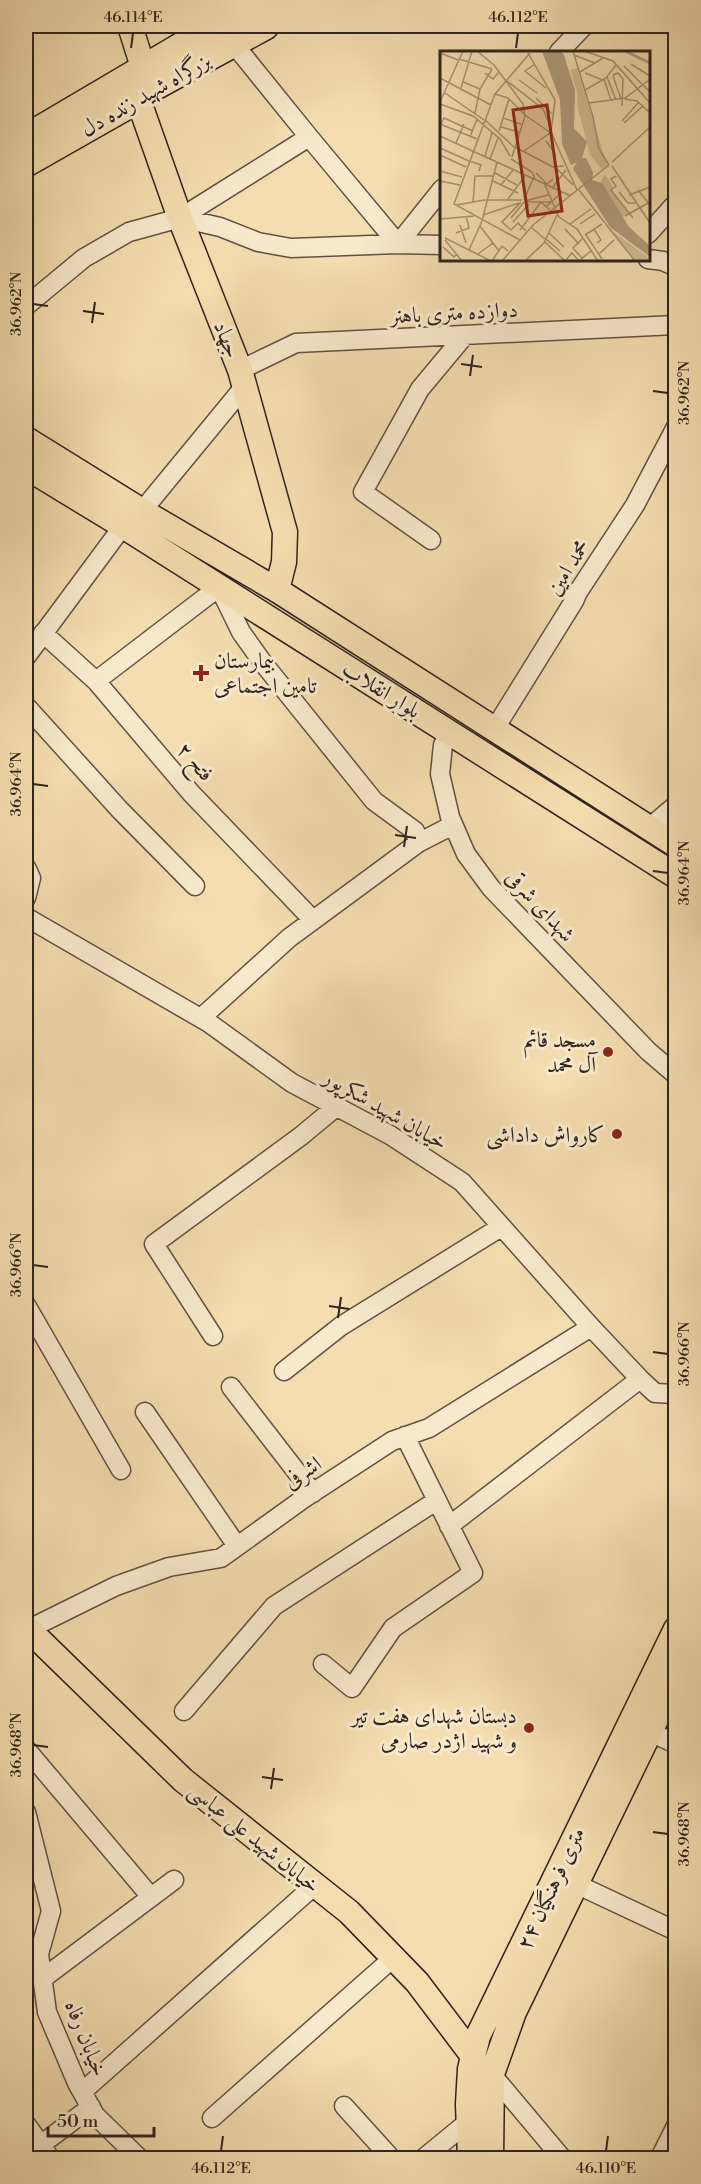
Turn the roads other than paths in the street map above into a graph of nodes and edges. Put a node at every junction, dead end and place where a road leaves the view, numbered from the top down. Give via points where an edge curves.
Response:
1 (130, 26) edge
2 (265, 26) edge
3 (584, 26) edge
4 (224, 34) edge
5 (561, 51) edge
6 (143, 67) junction
7 (137, 96) junction
8 (309, 137) junction
9 (26, 138) edge
10 (26, 163) edge
11 (440, 190) edge
12 (675, 203) edge
13 (180, 218) junction
14 (650, 232) edge
15 (398, 244) junction
16 (440, 245) edge
17 (650, 259) edge
18 (675, 267) edge
19 (26, 306) edge
20 (675, 325) edge
21 (465, 335) junction
22 (242, 379) junction
23 (675, 427) edge
24 (26, 439) edge
25 (26, 467) edge
26 (142, 511) junction
27 (123, 526) junction
28 (431, 540) dead end
29 (219, 587) junction
30 (277, 590) junction
31 (43, 633) junction
32 (26, 657) edge
33 (96, 681) junction
34 (26, 706) edge
35 (463, 710) junction
36 (494, 730) junction
37 (450, 733) junction
38 (675, 806) edge
39 (453, 825) junction
40 (649, 828) junction
41 (418, 843) junction
42 (675, 844) edge
43 (26, 867) edge
44 (675, 876) edge
45 (195, 886) dead end
46 (26, 898) edge
47 (26, 917) edge
48 (312, 921) junction
49 (201, 1018) junction
50 (675, 1075) edge
51 (337, 1107) junction
52 (501, 1227) junction
53 (26, 1305) edge
54 (591, 1328) junction
55 (213, 1336) dead end
56 (284, 1371) dead end
57 (640, 1378) junction
58 (231, 1387) dead end
59 (675, 1394) edge
60 (145, 1413) dead end
61 (405, 1436) junction
62 (121, 1470) dead end
63 (313, 1493) junction
64 (436, 1501) junction
65 (449, 1526) junction
66 (237, 1546) junction
67 (27, 1628) edge
68 (675, 1629) edge
69 (323, 1664) dead end
70 (675, 1678) edge
71 (184, 1711) dead end
72 (650, 1732) junction
73 (675, 1744) edge
74 (26, 1749) edge
75 (26, 1812) edge
76 (567, 1879) junction
77 (174, 1880) dead end
78 (315, 1885) junction
79 (151, 1897) junction
80 (675, 1931) edge
81 (393, 1958) junction
82 (42, 1978) junction
83 (473, 2056) junction
84 (492, 2074) junction
85 (86, 2100) junction
86 (344, 2106) dead end
87 (212, 2118) dead end
88 (469, 2121) junction
89 (26, 2124) edge
90 (675, 2126) edge
91 (45, 2152) edge
92 (26, 2156) edge
93 (139, 2158) edge
94 (391, 2158) edge
95 (424, 2158) edge
96 (470, 2158) edge
97 (491, 2158) edge
98 (562, 2158) edge
99 (660, 2158) edge

1 - 6 main road
2 - 4 highway, بزرگراه شهید زنده دل
3 - 5 street
4 - 6 highway, بزرگراه شهید زنده دل
4 - 7 highway, بزرگراه شهید زنده دل
4 - 8 street
6 - 9 highway, بزرگراه شهید زنده دل
7 - 10 highway, بزرگراه شهید زنده دل
7 - 13 main road, جهاد
8 - 13 street
8 - 15 street
11 - 15 street
12 - 14 street
13 - 15 street via 291,248
13 - 19 street via 129,232 84,258
13 - 22 main road, جهاد
15 - 16 street
17 - 18 street
20 - 21 street, دوازده متری باهنر
21 - 22 street, دوازده متری باهنر via 296,343
21 - 28 street via 420,389 363,492
22 - 26 street
22 - 30 main road, جهاد via 285,532 284,562
23 - 36 street, محمد امین via 635,505
24 - 26 main road, بلوار انقلاب
25 - 27 main road, بلوار انقلاب
26 - 30 main road, بلوار انقلاب
27 - 29 main road, بلوار انقلاب
27 - 31 street
29 - 33 street
29 - 37 main road, بلوار انقلاب
29 - 41 street via 241,632 263,663 374,801 415,831
30 - 35 main road, بلوار انقلاب
31 - 32 street
31 - 33 street, فتح ۲
33 - 48 street, فتح ۲ via 191,793
34 - 45 street
35 - 36 main road, بلوار انقلاب
35 - 37 main road
36 - 40 main road, بلوار انقلاب
37 - 39 street, شهدای شرقی via 443,745 440,774
37 - 44 main road, بلوار انقلاب
38 - 40 street
39 - 41 street
39 - 50 street, شهدای شرقی via 466,854 491,888
40 - 42 main road, بلوار انقلاب
41 - 48 street
43 - 46 street via 31,878
47 - 49 street, خیابان شهید شکرپور
48 - 49 street
49 - 51 street, خیابان شهید شکرپور via 292,1083
51 - 52 street, خیابان شهید شکرپور via 390,1135 462,1182
51 - 55 street via 154,1244
52 - 54 street, خیابان شهید شکرپور
52 - 56 street via 341,1326
53 - 62 street
54 - 57 street, خیابان شهید شکرپور
54 - 61 street, اشرفی via 429,1428
57 - 59 street, خیابان شهید شکرپور via 655,1393
57 - 65 street
58 - 63 street
60 - 66 street
61 - 63 street, اشرفی via 392,1440
61 - 64 street
63 - 66 street, اشرفی
64 - 65 street
64 - 71 street via 274,1606
65 - 69 street via 473,1574 393,1628 352,1688
66 - 67 street, اشرفی via 221,1558 169,1567 116,1586
67 - 78 main road, خیابان شهید علی عباسی via 183,1780
68 - 76 main road, ۲۴ متری فرهنگیان
70 - 72 main road, ۲۴ متری فرهنگیان
72 - 73 street
72 - 76 main road, ۲۴ متری فرهنگیان
74 - 79 street
75 - 82 street, خیابان رفاه via 51,1911 39,1954
76 - 80 street
76 - 83 main road, ۲۴ متری فرهنگیان via 478,2036
76 - 84 main road, ۲۴ متری فرهنگیان
77 - 79 street
78 - 81 main road, خیابان شهید علی عباسی via 349,1912
78 - 85 street
79 - 82 street
81 - 83 main road, خیابان شهید علی عباسی via 417,1982
81 - 87 street
82 - 85 street, خیابان رفاه via 47,2012
83 - 84 street
83 - 88 main road, ۲۴ متری فرهنگیان
84 - 97 main road, ۲۴ متری فرهنگیان
84 - 98 street
85 - 91 street
85 - 93 street, خیابان رفاه via 95,2115
86 - 94 street
88 - 95 street
88 - 96 main road, ۲۴ متری فرهنگیان
89 - 91 street
90 - 99 street
91 - 92 street

